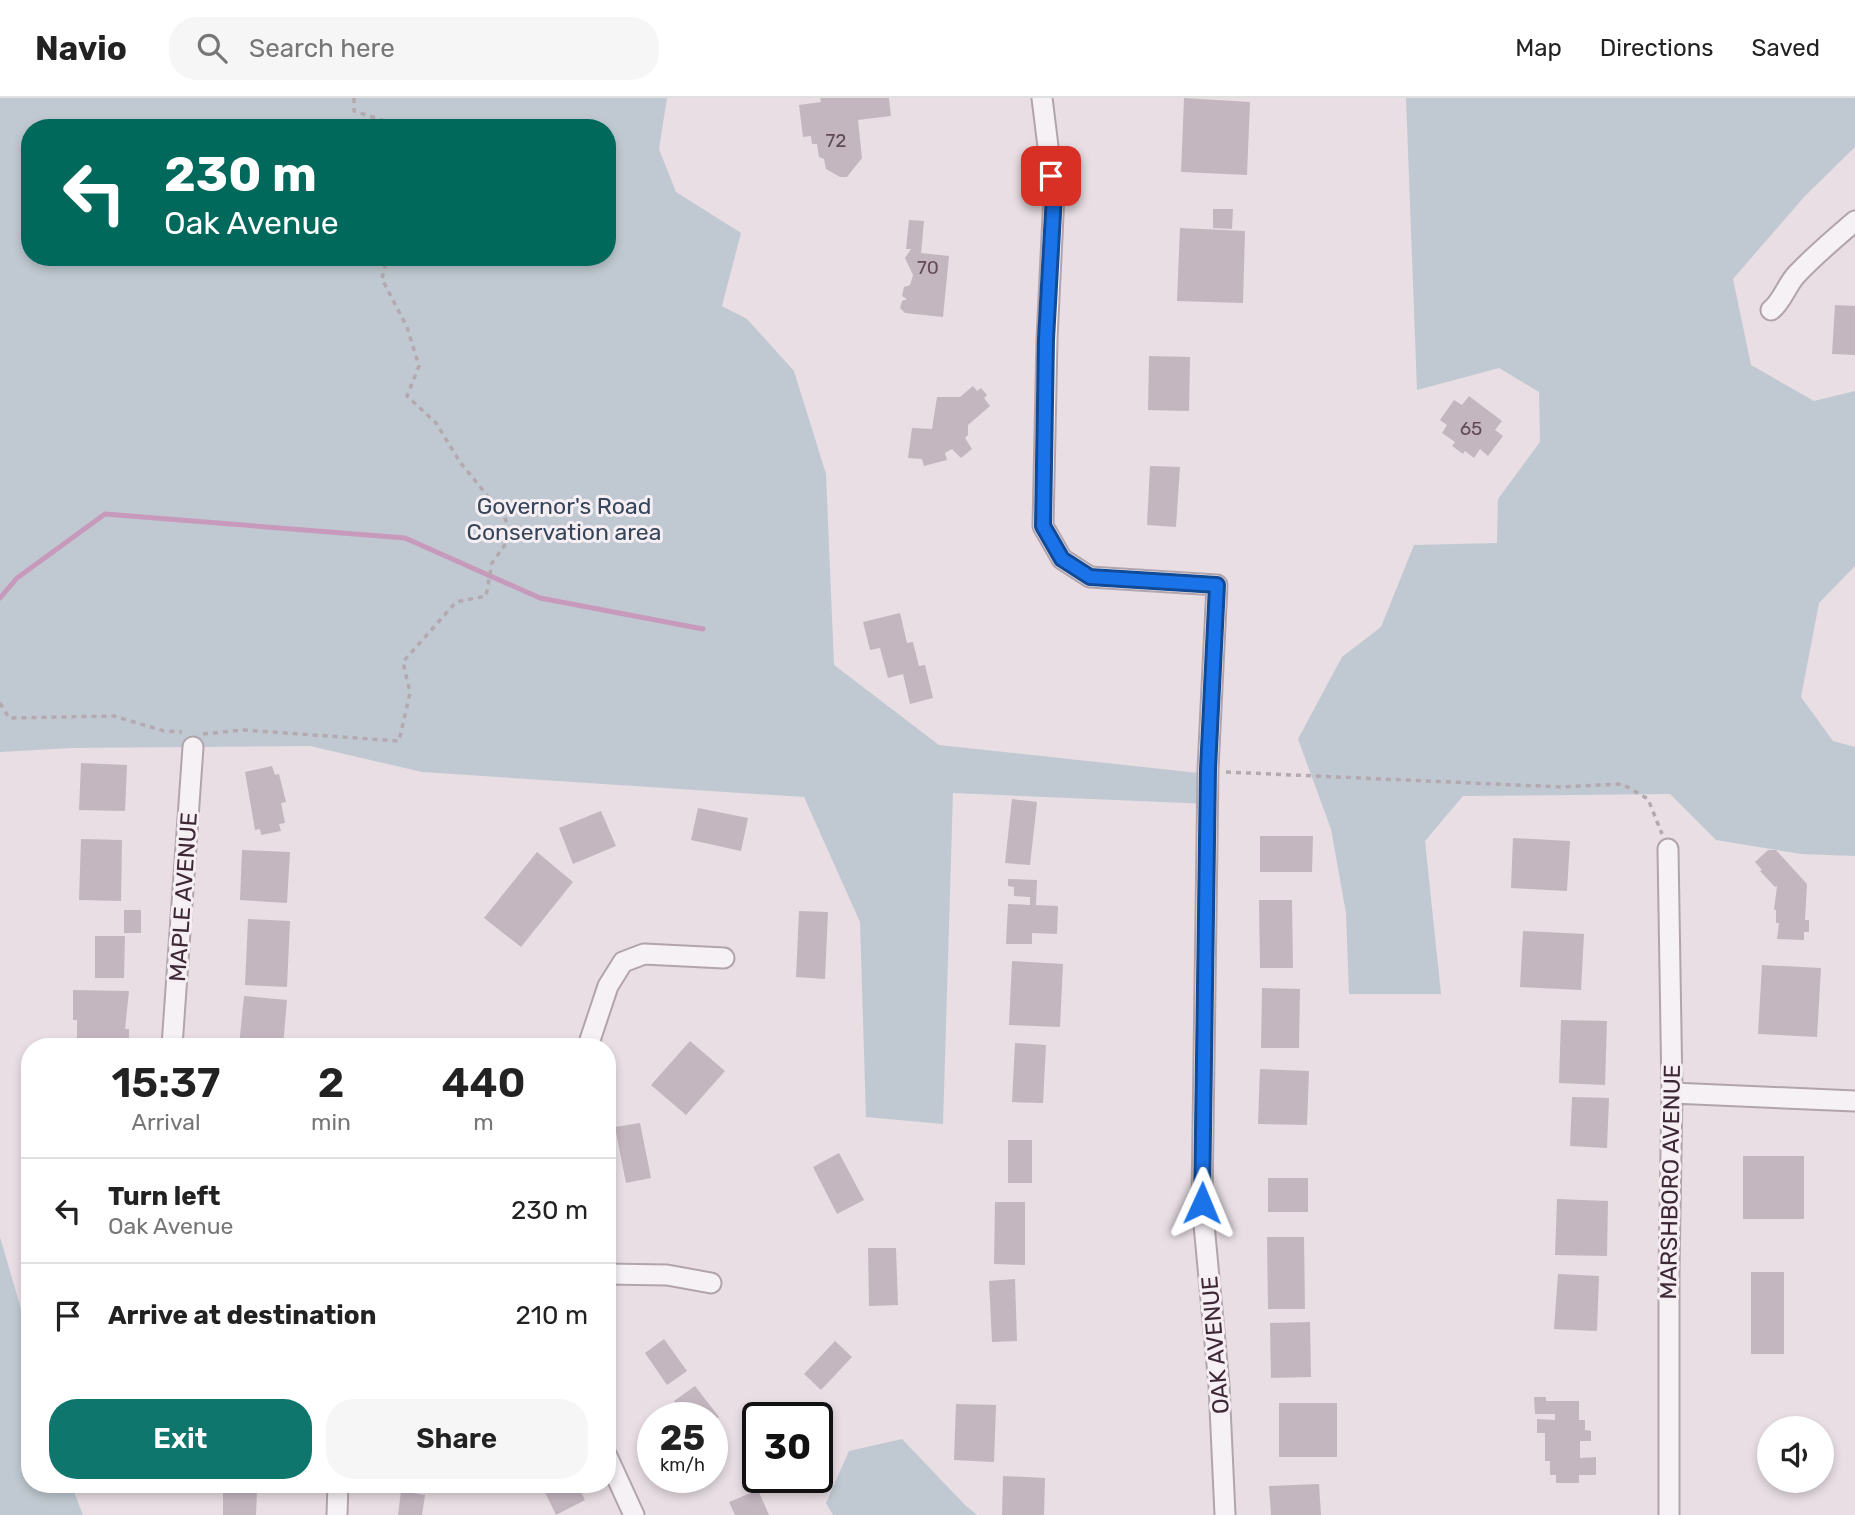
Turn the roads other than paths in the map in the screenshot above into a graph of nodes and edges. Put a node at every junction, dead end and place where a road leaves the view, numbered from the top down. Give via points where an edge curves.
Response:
1 (1042, 98) edge
2 (1855, 221) edge
3 (1771, 310) dead end
4 (195, 738) road end
5 (1668, 849) road end
6 (724, 958) dead end
7 (174, 1038) edge
8 (591, 1038) edge
9 (1672, 1093) junction
10 (1855, 1101) edge
11 (616, 1274) edge
12 (710, 1283) dead end
13 (616, 1476) edge
14 (338, 1493) edge
15 (337, 1515) edge
16 (634, 1515) edge
17 (1225, 1515) edge
18 (1669, 1515) edge

1 - 17 street, OAK AVENUE via 1054,195 1043,526 1062,559 1090,577 1217,585 1208,769 1202,1203 1219,1385
2 - 3 street via 1798,273
4 - 7 street, MAPLE AVENUE
5 - 9 street, MARSHBORO AVENUE
6 - 8 street via 644,954 622,962 608,986
9 - 10 street
9 - 18 street, MARSHBORO AVENUE
11 - 12 street via 667,1275
13 - 16 street
14 - 15 street

